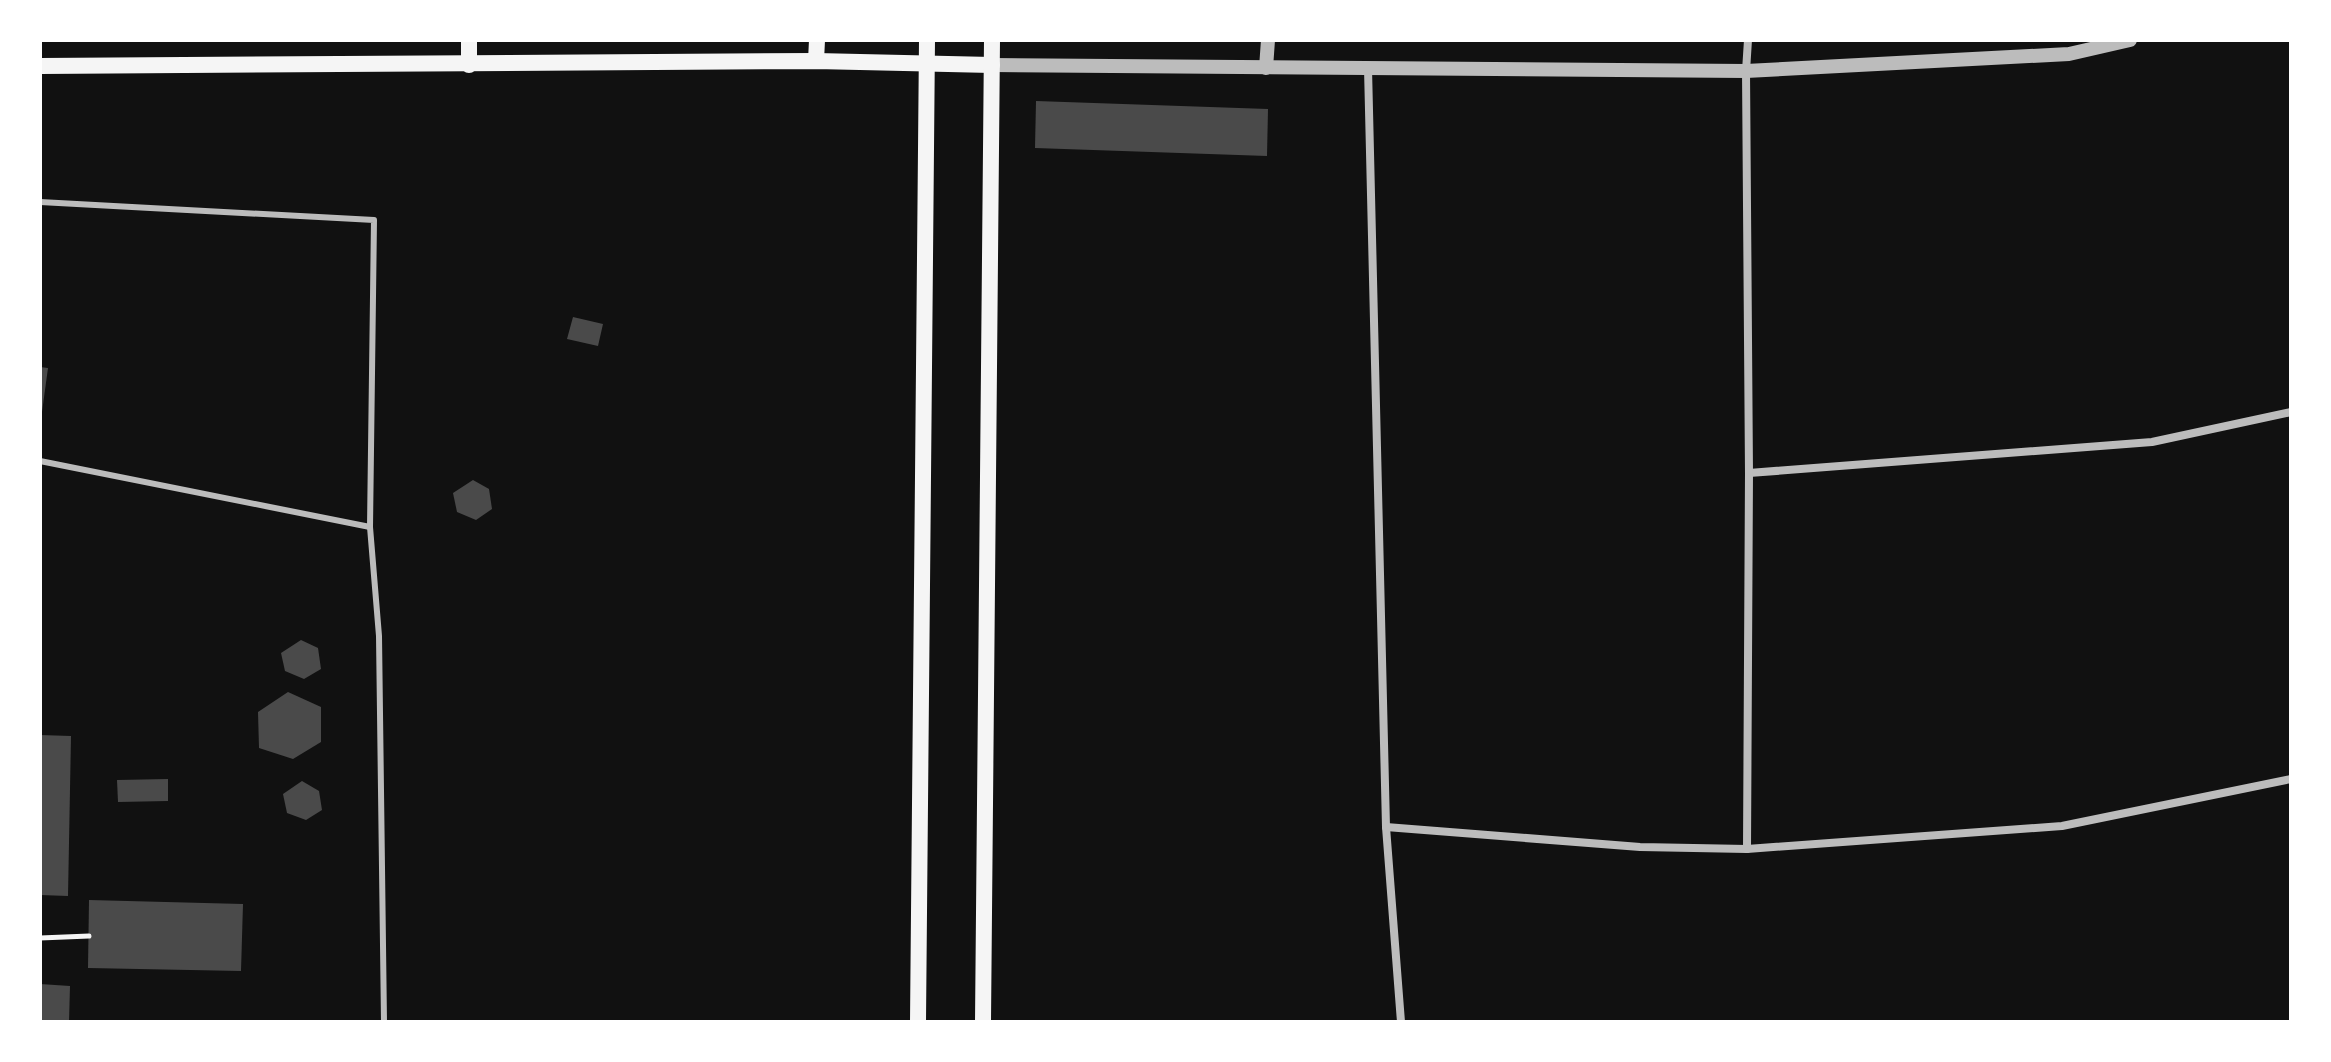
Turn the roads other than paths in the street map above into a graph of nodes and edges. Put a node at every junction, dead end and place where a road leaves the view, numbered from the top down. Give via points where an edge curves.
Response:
1 (469, 40) edge
2 (817, 40) edge
3 (927, 40) edge
4 (992, 40) edge
5 (1268, 40) edge
6 (1748, 40) edge
7 (2130, 40) edge
8 (816, 61) junction
9 (927, 64) junction
10 (469, 65) junction
11 (992, 65) junction
12 (40, 66) edge
13 (1368, 67) junction
14 (1266, 68) junction
15 (1746, 71) junction
16 (40, 202) edge
17 (2291, 412) edge
18 (40, 461) edge
19 (1749, 473) junction
20 (370, 527) junction
21 (2291, 779) edge
22 (1386, 827) junction
23 (1747, 849) junction
24 (384, 1022) edge
25 (918, 1022) edge
26 (983, 1022) edge
27 (1401, 1022) edge

1 - 10 main road
2 - 8 main road
3 - 9 main road
4 - 11 main road
5 - 14 street
6 - 15 street
7 - 15 street via 2069,54
8 - 9 main road
8 - 10 main road
9 - 11 main road
9 - 25 main road
10 - 12 main road
11 - 14 street
11 - 26 main road
13 - 14 street
13 - 15 street
13 - 22 street
15 - 19 street
16 - 20 lane via 374,220
17 - 19 street via 2152,442
18 - 20 lane
19 - 23 street
20 - 24 lane via 379,636
21 - 23 street via 2062,826
22 - 23 street via 1640,847
22 - 27 street

